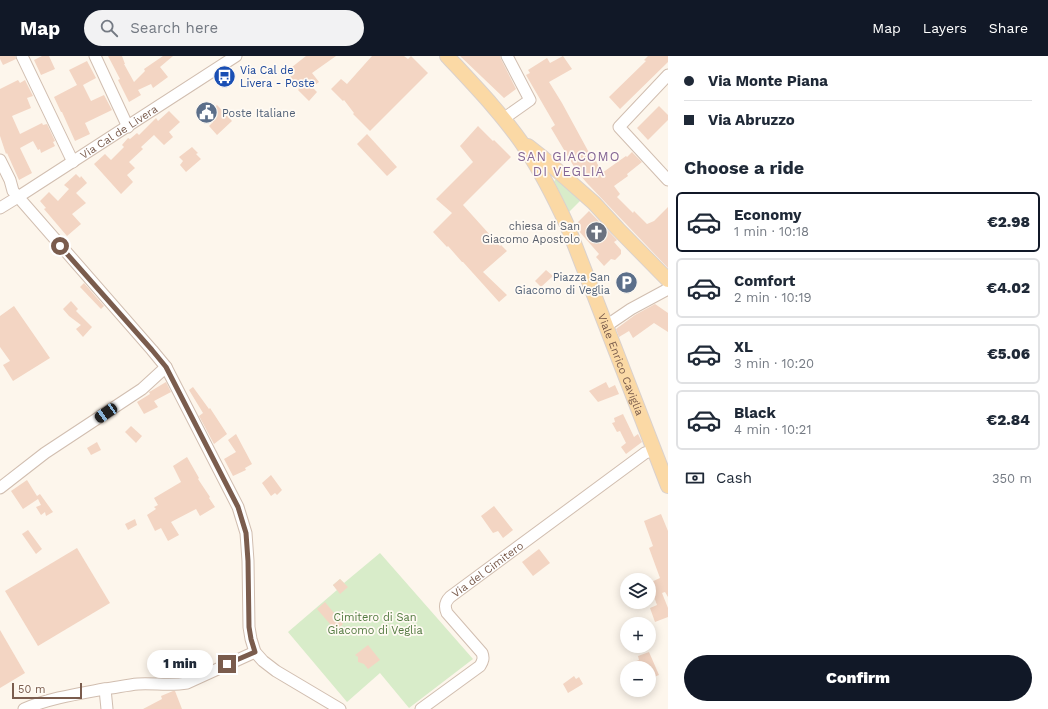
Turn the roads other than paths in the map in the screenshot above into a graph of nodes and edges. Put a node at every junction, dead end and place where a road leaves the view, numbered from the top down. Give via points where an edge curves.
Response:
1 (22, 56) edge
2 (95, 56) edge
3 (236, 56) edge
4 (447, 56) edge
5 (507, 56) edge
6 (668, 75) edge
7 (504, 119) junction
8 (128, 127) junction
9 (517, 137) junction
10 (0, 160) edge
11 (73, 162) junction
12 (668, 180) edge
13 (18, 197) junction
14 (0, 208) edge
15 (668, 280) edge
16 (668, 289) edge
17 (606, 326) junction
18 (166, 367) junction
19 (654, 450) junction
20 (668, 486) edge
21 (0, 488) edge
22 (255, 652) junction
23 (105, 689) junction
24 (24, 709) edge
25 (107, 709) edge
26 (340, 709) edge
27 (421, 709) edge

1 - 11 street
2 - 8 street
3 - 8 street, Via Cal de Livera
4 - 7 main road, Viale Enrico Caviglia
5 - 7 street via 530,100
6 - 12 street via 619,127
7 - 9 main road, Viale Enrico Caviglia
8 - 11 street, Via Cal de Livera
9 - 15 main road via 594,203
9 - 17 main road, Viale Enrico Caviglia via 526,148 560,209
10 - 13 street
11 - 13 street, Via Cal de Livera
13 - 14 street, Via Cal de Livera
13 - 18 street
16 - 17 street
17 - 19 main road, Viale Enrico Caviglia
18 - 21 street via 142,389 45,453
18 - 22 street via 238,507 246,533 249,627
19 - 20 main road, Viale Enrico Caviglia
19 - 27 street, Via del Cimitero via 645,453 446,601 447,613 482,653 483,662
22 - 23 street via 187,683 138,684
22 - 26 street via 276,671
23 - 24 street via 58,698
23 - 25 street

